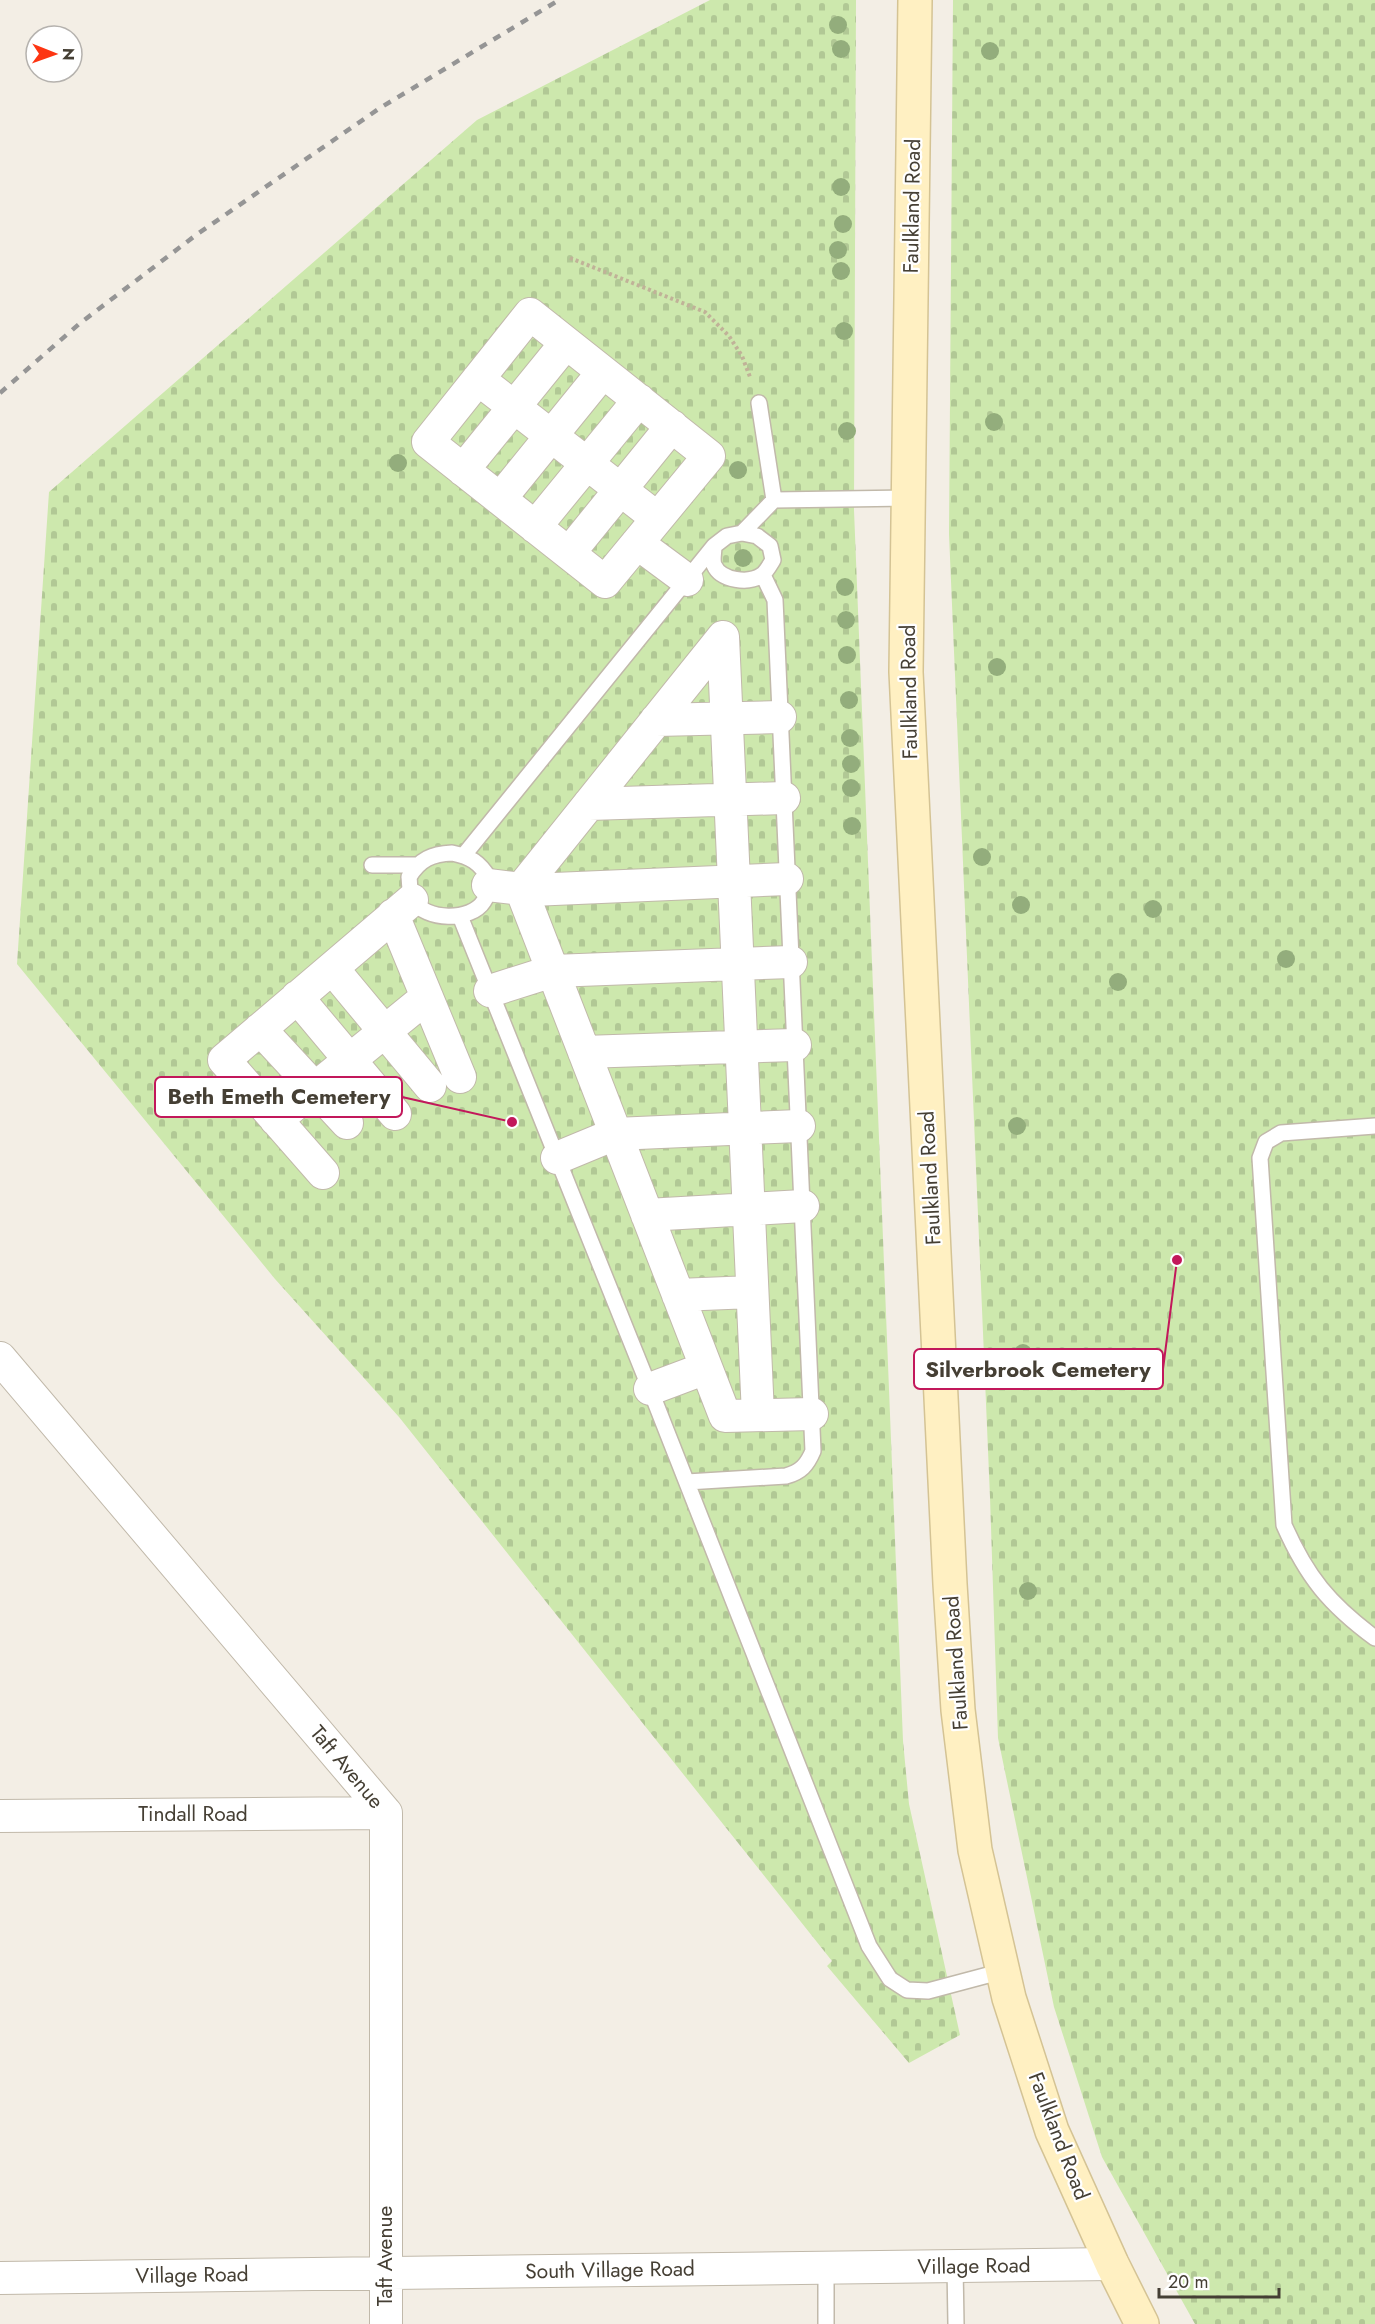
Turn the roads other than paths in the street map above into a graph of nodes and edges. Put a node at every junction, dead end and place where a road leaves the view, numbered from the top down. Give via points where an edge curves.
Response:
1 (915, 0) edge
2 (566, 343) junction
3 (603, 372) junction
4 (478, 379) junction
5 (639, 400) junction
6 (759, 403) road end
7 (515, 407) junction
8 (672, 426) junction
9 (551, 436) junction
10 (587, 464) junction
11 (463, 470) junction
12 (621, 490) junction
13 (909, 498) junction
14 (500, 499) junction
15 (774, 500) junction
16 (657, 518) junction
17 (535, 526) junction
18 (742, 533) junction
19 (637, 543) junction
20 (714, 546) junction
21 (569, 553) junction
22 (763, 575) junction
23 (687, 580) junction
24 (780, 717) junction
25 (727, 718) junction
26 (656, 720) junction
27 (784, 798) junction
28 (730, 800) junction
29 (589, 804) junction
30 (464, 855) junction
31 (372, 864) dead end
32 (416, 865) junction
33 (787, 879) junction
34 (734, 882) junction
35 (488, 885) junction
36 (521, 889) junction
37 (403, 907) junction
38 (460, 916) junction
39 (791, 962) junction
40 (738, 964) junction
41 (332, 968) junction
42 (553, 971) junction
43 (490, 991) junction
44 (297, 997) junction
45 (427, 997) junction
46 (260, 1029) junction
47 (386, 1030) junction
48 (795, 1045) junction
49 (741, 1046) junction
50 (584, 1052) junction
51 (350, 1060) junction
52 (460, 1077) dead end
53 (430, 1086) dead end
54 (315, 1088) junction
55 (394, 1114) dead end
56 (276, 1120) junction
57 (347, 1123) dead end
58 (799, 1126) junction
59 (1375, 1126) edge
60 (745, 1128) junction
61 (615, 1134) junction
62 (557, 1158) junction
63 (323, 1173) dead end
64 (802, 1206) junction
65 (749, 1208) junction
66 (647, 1215) junction
67 (752, 1292) junction
68 (678, 1295) junction
69 (0, 1358) edge
70 (706, 1368) junction
71 (650, 1389) junction
72 (812, 1414) junction
73 (758, 1415) junction
74 (687, 1482) junction
75 (1375, 1638) edge
76 (386, 1813) junction
77 (0, 1816) edge
78 (1003, 1971) junction
79 (1112, 2264) junction
80 (955, 2266) junction
81 (831, 2268) junction
82 (385, 2272) junction
83 (0, 2278) edge
84 (386, 2324) edge
85 (826, 2324) edge
86 (956, 2324) edge
87 (1142, 2324) edge

1 - 13 main road, Faulkland Road
2 - 3 street
2 - 4 street via 530,314
2 - 7 street
3 - 5 street
3 - 9 street
4 - 7 street
4 - 11 street via 428,442
5 - 8 street
5 - 10 street
6 - 15 lane
7 - 9 street
7 - 11 street
8 - 12 street
8 - 16 street via 709,456
9 - 10 street
9 - 14 street
10 - 12 street
10 - 17 street
11 - 14 street
12 - 16 street
12 - 21 street
13 - 15 lane
13 - 78 main road, Faulkland Road via 906,672 958,1710 975,1850
14 - 17 street
15 - 18 lane
16 - 19 street
17 - 21 street
18 - 20 lane via 727,536
18 - 22 lane via 757,536 770,546 773,560
19 - 21 street via 605,582
19 - 23 street
20 - 22 lane via 713,564 720,573 736,580
20 - 23 lane
22 - 24 lane via 775,600
23 - 30 lane
24 - 25 street
24 - 27 lane
25 - 26 street
25 - 26 street via 723,637
25 - 28 street
26 - 29 street
27 - 28 street
27 - 33 lane
28 - 29 street
28 - 34 street
29 - 36 street
30 - 32 lane via 439,854
30 - 35 lane via 481,865 489,878
31 - 32 lane
32 - 37 lane via 409,877
33 - 34 street
33 - 39 lane
34 - 36 street
34 - 40 street
35 - 36 street
35 - 38 lane via 485,900 478,908
36 - 42 street
37 - 38 lane via 440,916
37 - 41 street
37 - 45 street
38 - 43 lane
39 - 40 street
39 - 48 lane
40 - 42 street
40 - 49 street
41 - 44 street
41 - 47 street
42 - 43 street
42 - 50 street
43 - 62 lane
44 - 46 street
44 - 51 street
45 - 47 street
45 - 52 street
46 - 54 street
46 - 56 street via 224,1060
47 - 51 street
47 - 53 street
48 - 49 street
48 - 58 lane
49 - 50 street
49 - 60 street
50 - 61 street
51 - 54 street
51 - 55 street
54 - 56 street
54 - 57 street
56 - 63 street
58 - 60 street
58 - 64 lane
59 - 75 lane via 1281,1133 1266,1142 1260,1158 1284,1525 1296,1554 1319,1589
60 - 61 street
60 - 65 street
61 - 62 street
61 - 66 street
62 - 71 lane
64 - 65 street
64 - 72 lane
65 - 66 street
65 - 67 street
66 - 68 street
67 - 68 street
67 - 73 street
68 - 70 street
69 - 76 street, Taft Avenue
70 - 71 street
70 - 73 street via 725,1416
71 - 74 lane
72 - 73 street
72 - 74 lane via 813,1451 799,1473
74 - 78 lane via 869,1946 890,1979 906,1990 928,1991
76 - 77 street, Tindall Road
76 - 82 street, Taft Avenue
78 - 79 main road, Faulkland Road via 1052,2131
79 - 80 street, Village Road
79 - 87 main road, Faulkland Road
80 - 81 street, Village Road
80 - 86 lane
81 - 82 street, South Village Road
81 - 85 lane
82 - 83 street, Village Road
82 - 84 street, Taft Avenue

